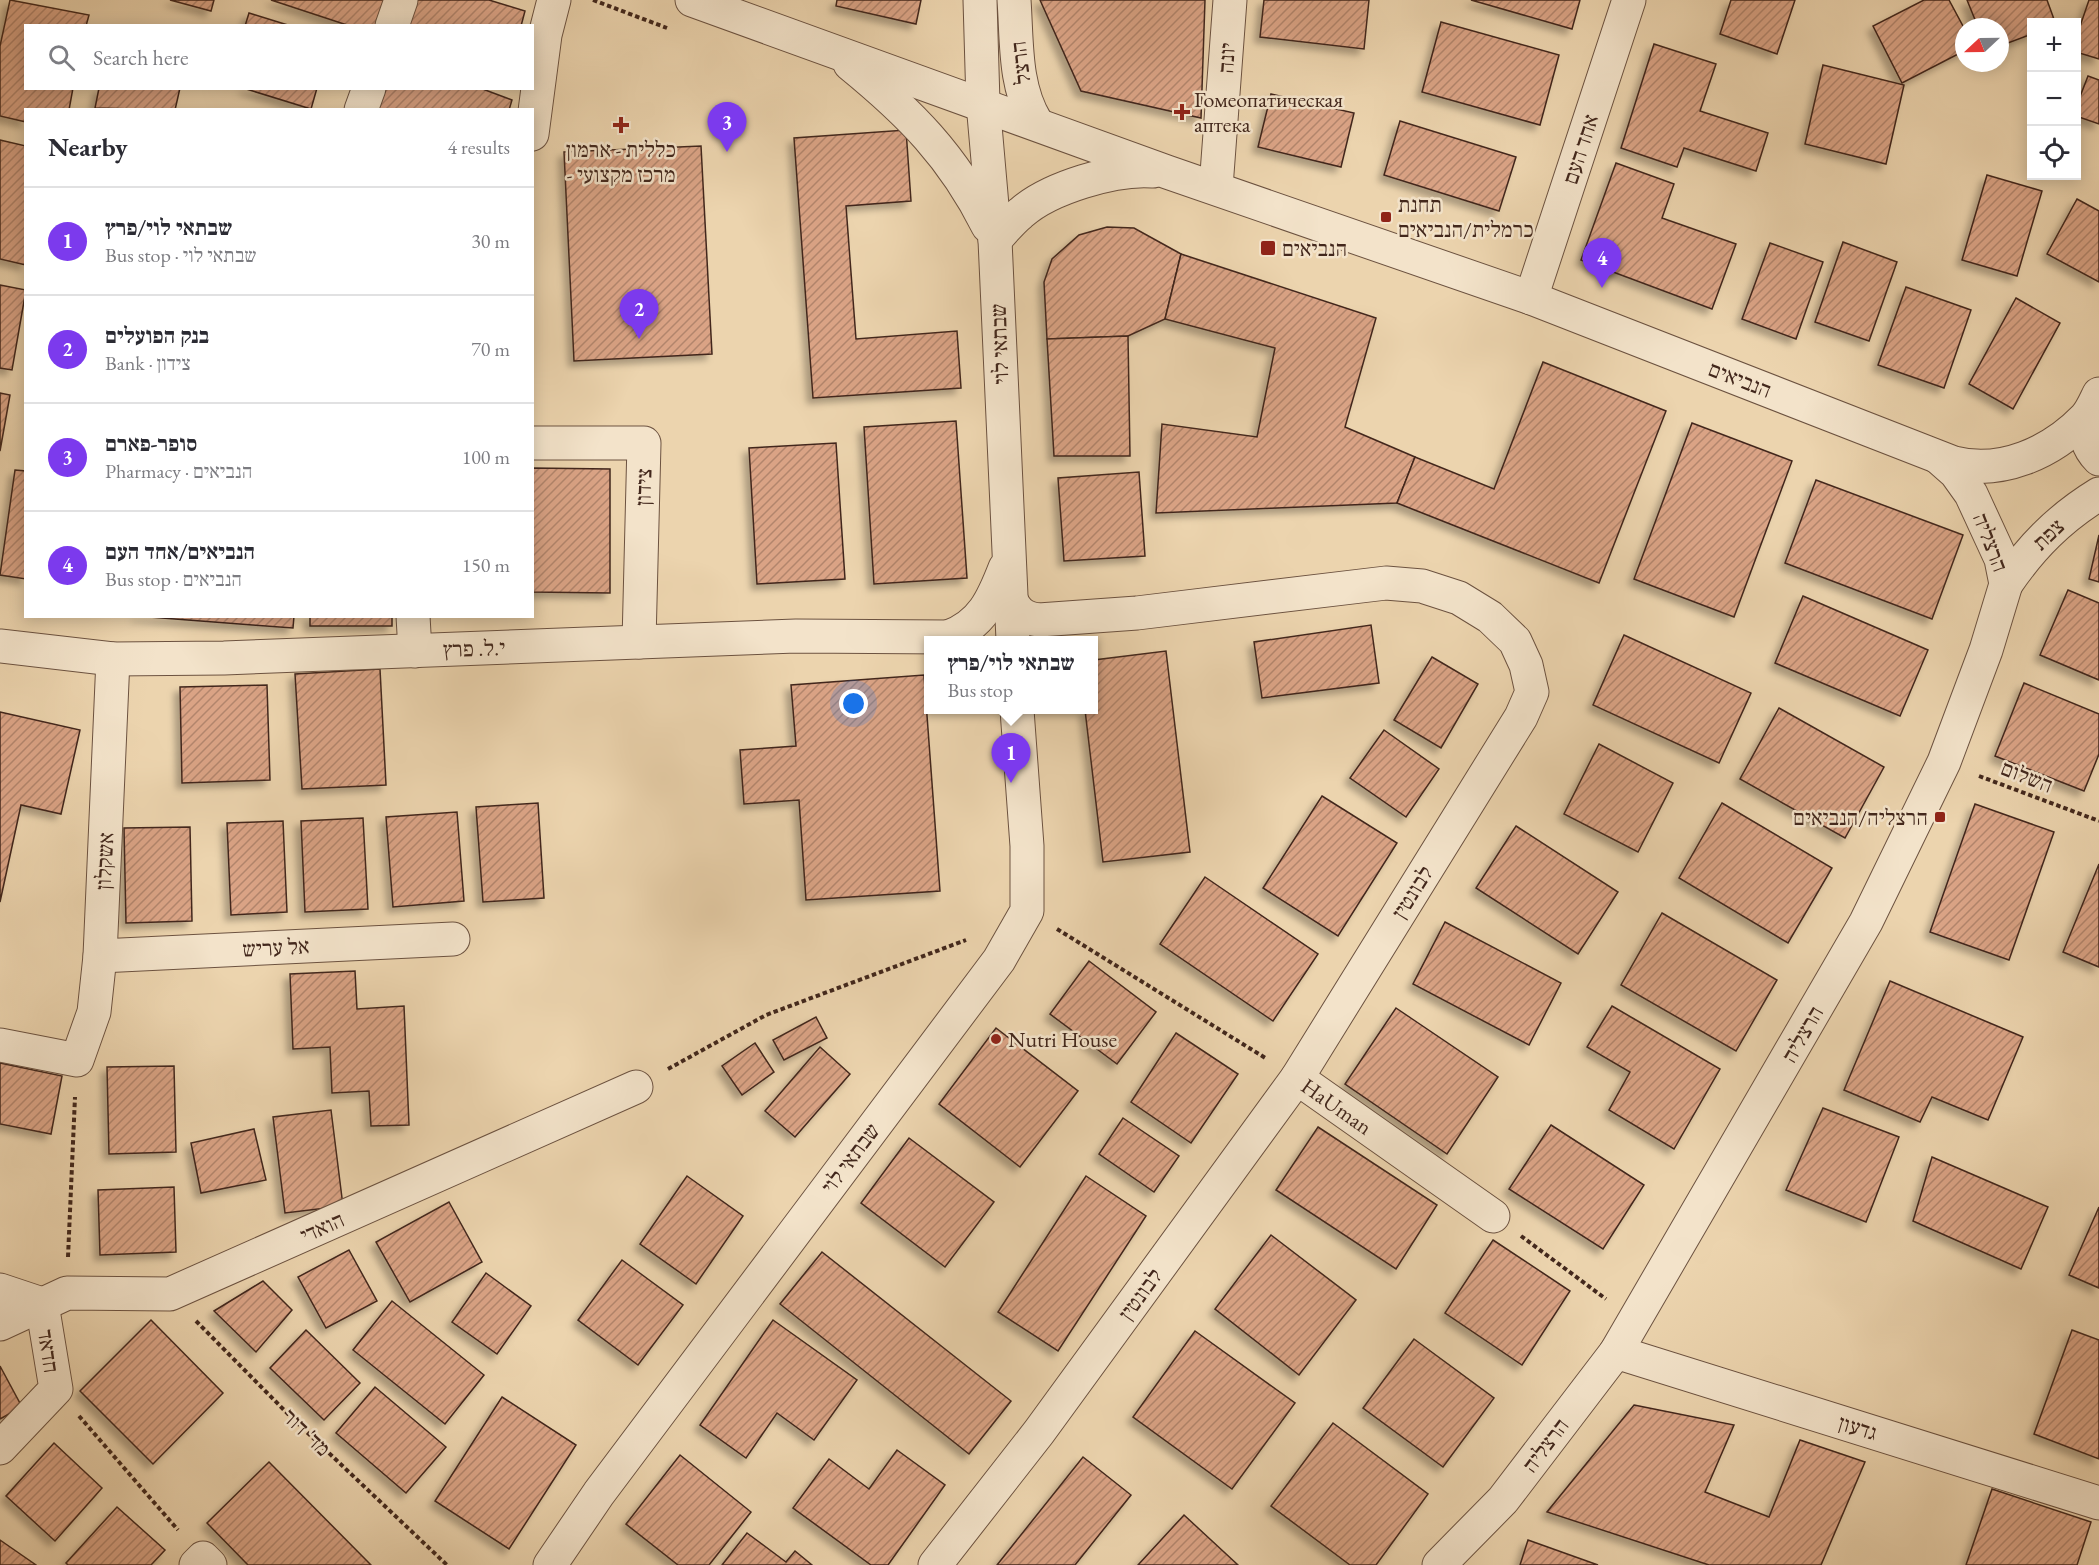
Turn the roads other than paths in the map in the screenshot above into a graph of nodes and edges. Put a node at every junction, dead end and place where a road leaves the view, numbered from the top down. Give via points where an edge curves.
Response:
1 (401, 0) edge
2 (554, 0) edge
3 (692, 0) edge
4 (980, 0) edge
5 (1014, 0) edge
6 (1230, 0) edge
7 (1629, 0) edge
8 (393, 24) edge
9 (832, 50) junction
10 (368, 90) edge
11 (983, 103) junction
12 (362, 108) edge
13 (534, 119) edge
14 (1036, 122) junction
15 (1167, 172) junction
16 (1216, 187) junction
17 (995, 240) junction
18 (1531, 298) junction
19 (2092, 406) edge
20 (534, 443) edge
21 (1935, 455) junction
22 (2099, 459) edge
23 (2099, 494) edge
24 (1008, 560) junction
25 (2006, 584) junction
26 (1009, 594) junction
27 (413, 618) edge
28 (959, 636) edge
29 (1013, 636) edge
30 (924, 638) edge
31 (639, 642) junction
32 (0, 646) edge
33 (415, 651) junction
34 (113, 659) junction
35 (1016, 714) edge
36 (453, 939) dead end
37 (100, 956) junction
38 (0, 1045) edge
39 (1297, 1078) junction
40 (636, 1087) road end
41 (1493, 1216) road end
42 (0, 1290) edge
43 (54, 1298) junction
44 (0, 1324) edge
45 (1616, 1352) junction
46 (0, 1448) edge
47 (2099, 1503) edge
48 (550, 1565) edge
49 (935, 1565) edge
50 (1439, 1565) edge

1 - 8 street
2 - 13 street
3 - 9 street, הנביאים
4 - 11 street, שבתאי לוי
5 - 14 street, הרצל via 1020,73 1028,109
6 - 16 street, יונה
7 - 18 street, אחד העם
9 - 11 street, הנביאים
9 - 17 street, הנביאים via 936,144 969,189
10 - 12 street
11 - 14 street, הנביאים
11 - 17 street, שבתאי לוי
14 - 15 street, הנביאים
15 - 16 street, הנביאים
15 - 17 street via 1146,170 1110,175 1060,191 1022,211
16 - 18 street, הנביאים
17 - 24 street, שבתאי לוי
18 - 21 street, הנביאים
19 - 21 street, הנביאים via 2051,443 2011,464 1974,468
19 - 22 street via 2085,436
20 - 31 street, צידון via 645,443
21 - 25 street, הרצליה via 1956,473 1971,494 2001,559
23 - 25 street, צפת via 2042,538
24 - 26 street, שבתאי לוי
24 - 28 street, י.ל. פרץ via 986,610
25 - 45 street, הרצליה via 1944,762 1866,922
26 - 29 street, שבתאי לוי
26 - 39 street, לבונטין via 1020,614 1039,620 1137,613 1386,584 1422,586 1459,598 1490,617 1515,641 1532,692 1521,717
27 - 33 street
30 - 31 street, י.ל. פרץ via 796,636
31 - 33 street, י.ל. פרץ
32 - 34 street, י.ל. פרץ
33 - 34 street, י.ל. פרץ
34 - 37 street, אשקלון
35 - 48 street, שבתאי לוי via 1027,846 1027,911 999,960 613,1474
36 - 37 street, אל עריש
37 - 38 street, אשקלון via 94,1011 77,1060
39 - 41 street, HaUman
39 - 49 street, לבונטין via 1039,1432
40 - 43 street, הואדי via 170,1294
42 - 43 street
43 - 44 street, הואדי
43 - 46 street, חדאד via 56,1389
45 - 47 street, גדעון
45 - 50 street, הרצליה via 1503,1500

